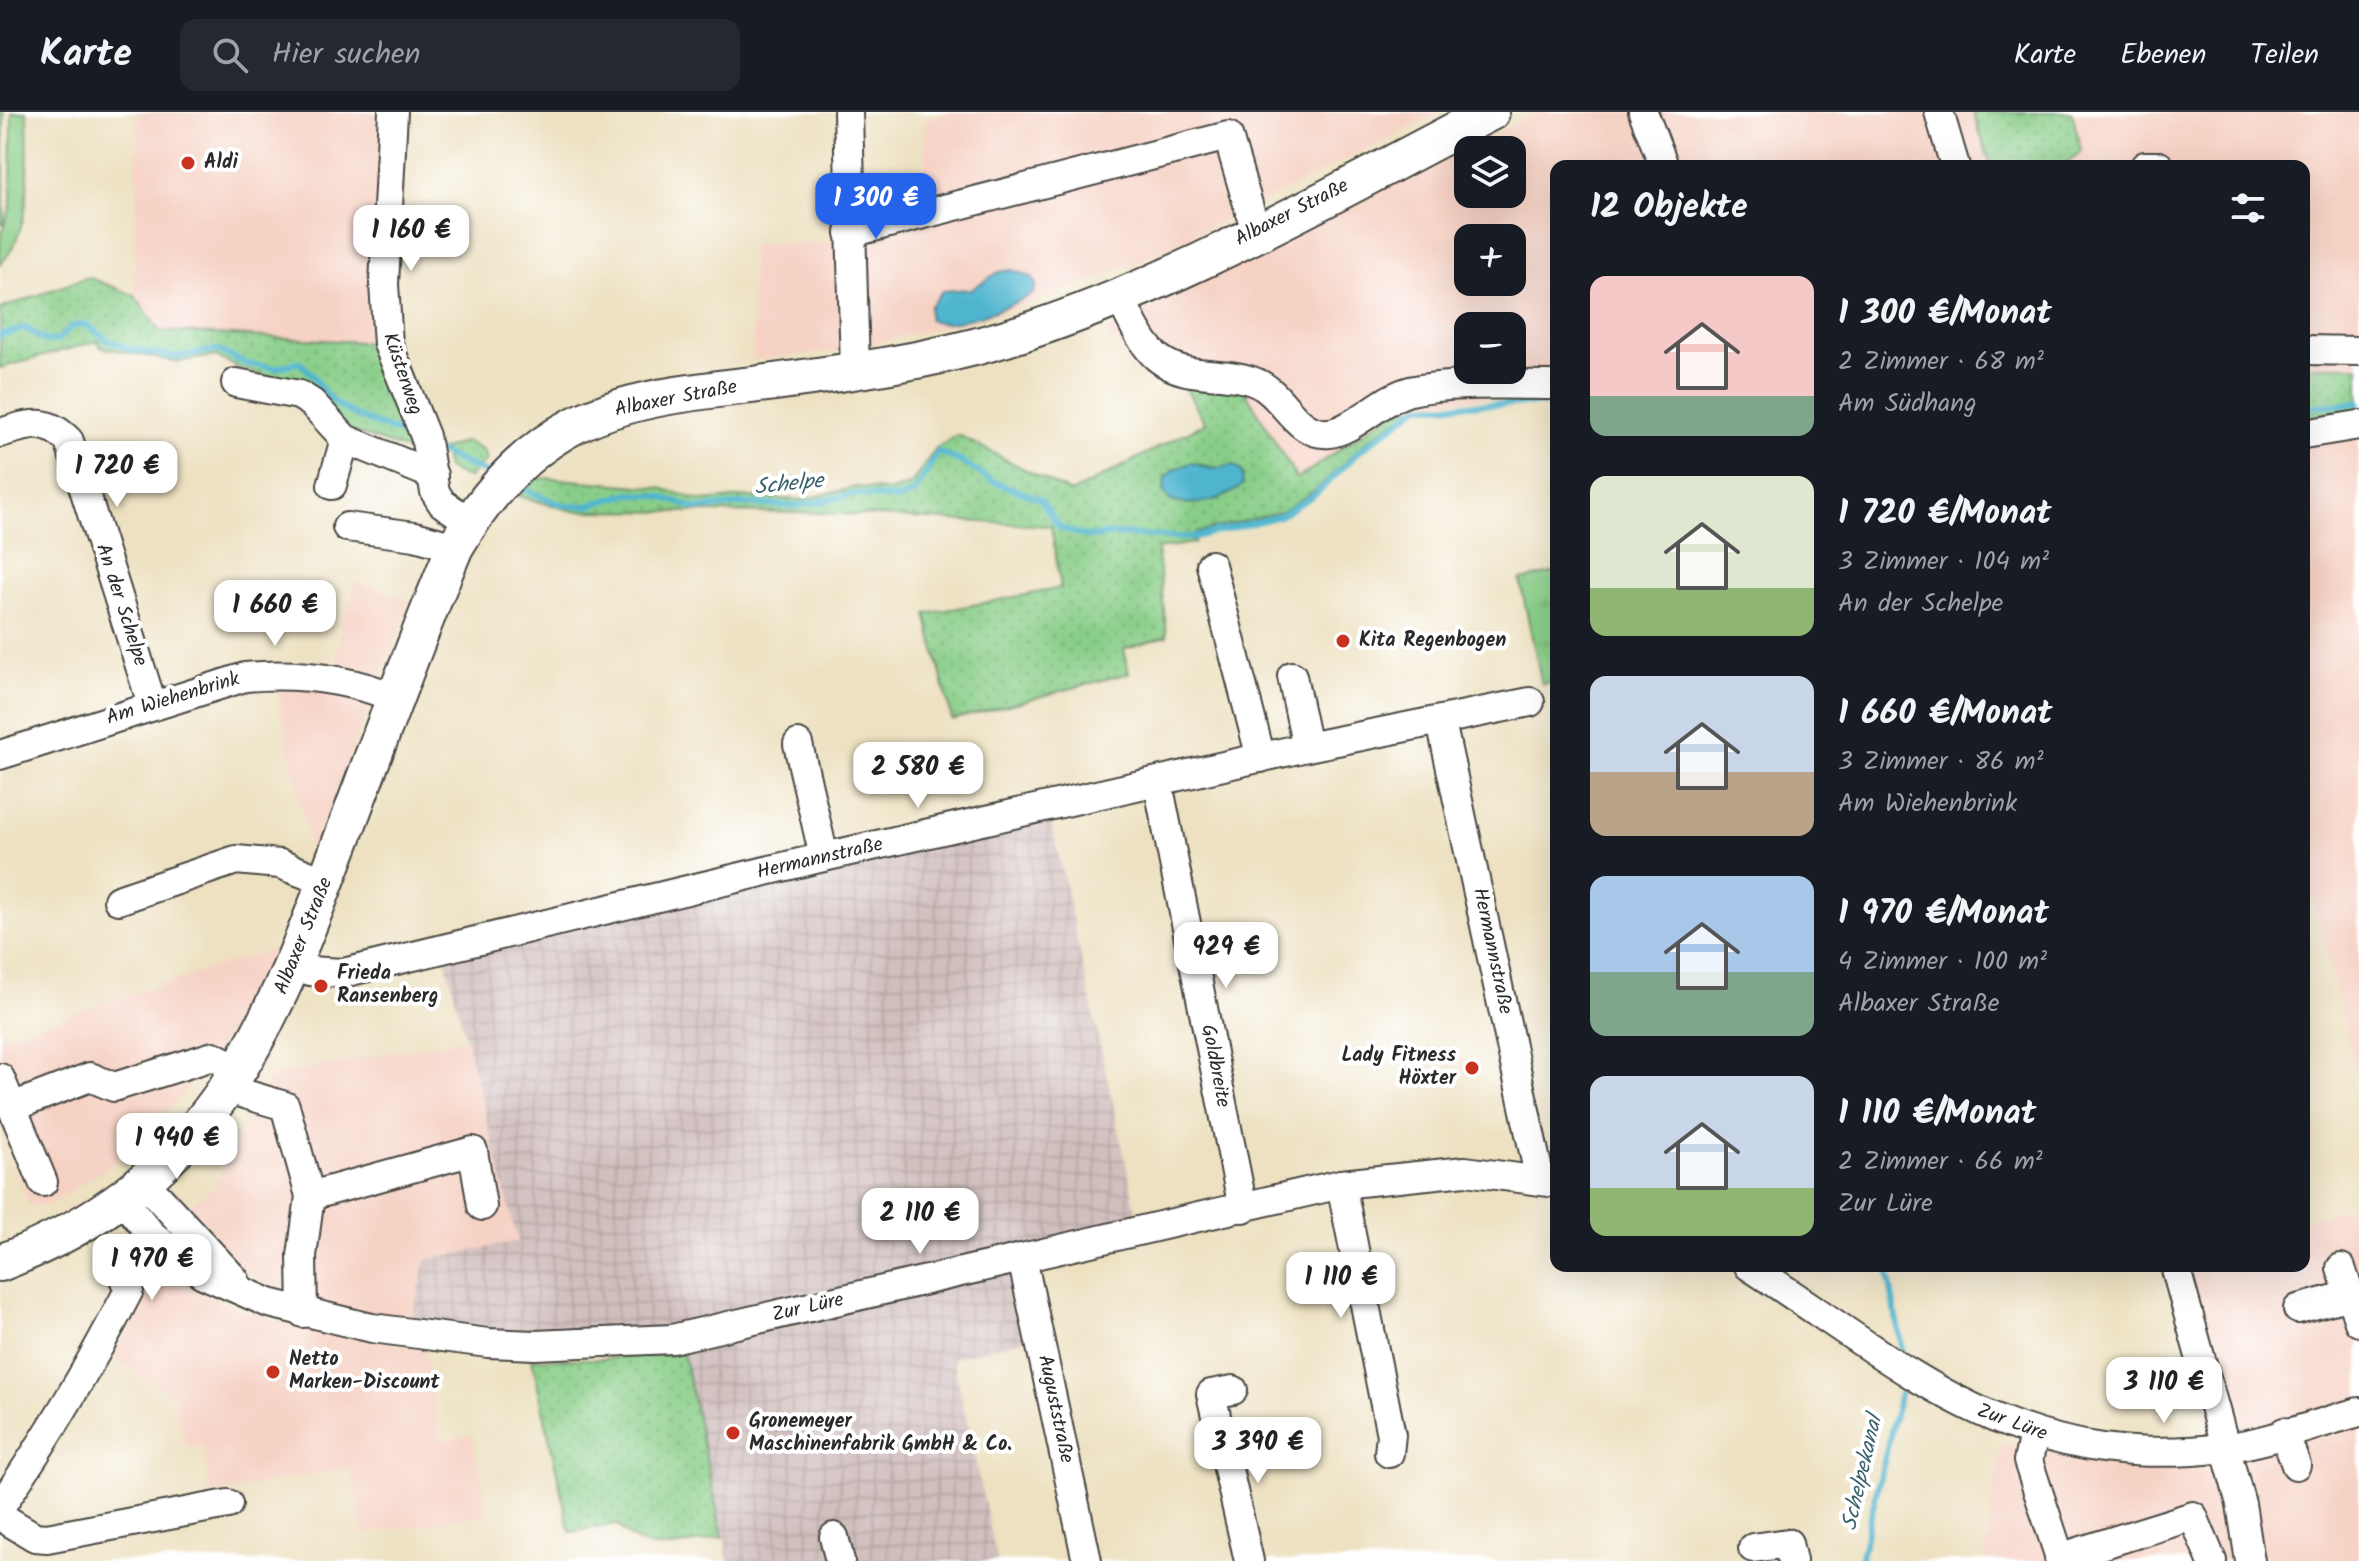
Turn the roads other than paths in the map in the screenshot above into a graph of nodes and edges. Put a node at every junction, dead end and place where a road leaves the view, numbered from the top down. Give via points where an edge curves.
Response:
1 (393, 112) edge
2 (848, 112) edge
3 (1491, 112) edge
4 (1643, 112) edge
5 (1939, 112) edge
6 (1662, 160) edge
7 (1953, 160) edge
8 (1256, 232) junction
9 (850, 233) junction
10 (1120, 296) junction
11 (2310, 350) edge
12 (2359, 351) edge
13 (855, 371) junction
14 (236, 383) dead end
15 (1550, 385) edge
16 (2359, 425) edge
17 (0, 433) edge
18 (2310, 433) edge
19 (345, 439) junction
20 (432, 470) junction
21 (332, 485) dead end
22 (347, 527) dead end
23 (462, 534) junction
24 (1211, 565) dead end
25 (1292, 676) dead end
26 (396, 698) junction
27 (1530, 702) dead end
28 (152, 704) junction
29 (1441, 722) junction
30 (798, 744) dead end
31 (1307, 747) junction
32 (0, 755) edge
33 (1261, 758) junction
34 (1158, 783) junction
35 (824, 857) junction
36 (326, 882) junction
37 (118, 900) dead end
38 (294, 965) junction
39 (0, 1078) edge
40 (234, 1080) junction
41 (12, 1107) junction
42 (43, 1182) dead end
43 (1548, 1182) edge
44 (1341, 1184) junction
45 (133, 1191) junction
46 (310, 1196) junction
47 (482, 1206) dead end
48 (1243, 1208) junction
49 (1022, 1258) junction
50 (0, 1263) edge
51 (2341, 1268) dead end
52 (1758, 1272) edge
53 (2177, 1272) edge
54 (123, 1276) dead end
55 (2350, 1295) junction
56 (2298, 1309) dead end
57 (303, 1313) junction
58 (2359, 1322) edge
59 (1233, 1390) dead end
60 (2359, 1412) edge
61 (2284, 1432) junction
62 (2034, 1434) junction
63 (2226, 1448) junction
64 (1389, 1453) dead end
65 (2296, 1465) dead end
66 (228, 1504) dead end
67 (0, 1507) edge
68 (0, 1516) edge
69 (1753, 1548) dead end
70 (2060, 1559) edge
71 (1087, 1561) edge
72 (1249, 1561) edge
73 (1792, 1561) edge
74 (2212, 1561) edge
75 (2250, 1561) edge

1 - 20 street, Küsterweg via 384,314 388,344 425,436
2 - 9 street
3 - 8 main road, Albaxer Straße
4 - 6 street
5 - 7 street
8 - 9 street via 1228,136
8 - 10 main road, Albaxer Straße
9 - 13 street
10 - 13 main road, Albaxer Straße via 1003,339
10 - 15 street via 1157,358 1183,371 1262,384 1315,433 1334,433 1411,391
11 - 12 street
13 - 23 main road, Albaxer Straße via 641,401 575,425 504,479
14 - 19 street via 299,395
16 - 18 street
17 - 28 street, An der Schelpe via 40,424 56,427 69,441
19 - 20 street
19 - 21 street
20 - 23 street, Küsterweg via 435,492
22 - 23 street via 415,536
23 - 26 main road, Albaxer Straße
24 - 33 street
25 - 31 street
26 - 28 street, Am Wiehenbrink via 336,679 285,673 245,677
26 - 36 main road, Albaxer Straße
27 - 29 street, Hermannstraße
28 - 32 street, Am Wiehenbrink
29 - 31 street, Hermannstraße
29 - 43 street, Hermannstraße
30 - 35 street
31 - 33 street, Hermannstraße
33 - 34 street, Hermannstraße
34 - 35 street, Hermannstraße
34 - 48 street, Goldbreite
35 - 38 street, Hermannstraße via 343,973
36 - 37 street via 280,864 236,860
36 - 38 main road, Albaxer Straße
38 - 40 main road, Albaxer Straße
39 - 41 street
40 - 41 street via 213,1056 114,1087 90,1077
40 - 45 main road, Albaxer Straße via 184,1143
40 - 46 street via 285,1106
41 - 42 street
43 - 44 street, Zur Lüre via 1465,1171
44 - 48 street, Zur Lüre
44 - 64 street via 1391,1435
45 - 50 main road, Albaxer Straße via 65,1235
45 - 57 street, Zur Lüre via 239,1284 269,1303
46 - 47 street via 473,1151
46 - 57 street via 302,1256
48 - 49 street, Zur Lüre
49 - 57 street, Zur Lüre via 672,1339 488,1343
49 - 71 street, Auguststraße
51 - 55 street
52 - 62 street, Zur Lüre via 1947,1396
53 - 63 street
54 - 67 street via 129,1290 106,1336 49,1436
55 - 56 street
55 - 58 street
59 - 72 street via 1211,1394
60 - 61 street, Zur Lüre
61 - 63 street, Zur Lüre
61 - 65 street
62 - 63 street, Zur Lüre via 2094,1447
62 - 70 street via 2028,1461
63 - 75 street
66 - 68 street via 47,1538 35,1537
69 - 73 street via 1788,1543
70 - 74 street via 2193,1516

